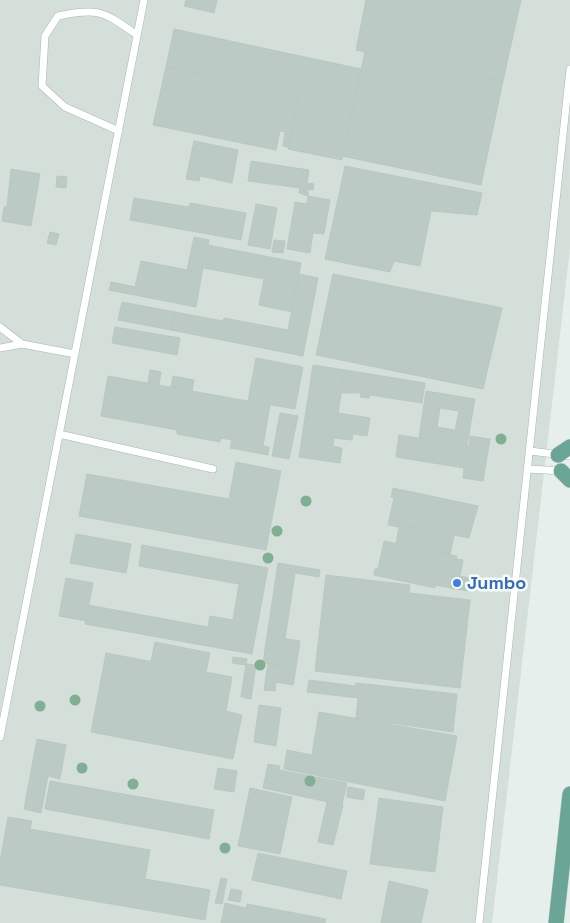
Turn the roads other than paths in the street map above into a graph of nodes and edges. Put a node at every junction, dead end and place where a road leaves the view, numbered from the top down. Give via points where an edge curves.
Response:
1 (144, 0) edge
2 (137, 36) junction
3 (570, 69) edge
4 (119, 131) junction
5 (0, 327) edge
6 (22, 344) junction
7 (0, 348) edge
8 (75, 354) junction
9 (59, 434) junction
10 (530, 451) junction
11 (566, 453) edge
12 (213, 469) dead end
13 (528, 469) junction
14 (567, 474) edge
15 (0, 737) edge
16 (570, 794) edge
17 (479, 923) edge
18 (556, 923) edge

1 - 2 lane
2 - 4 lane
2 - 4 lane via 107,14 84,10 58,16 45,36 42,86 65,107
3 - 10 lane
4 - 8 lane
5 - 6 lane
6 - 7 lane
6 - 8 lane
8 - 9 lane
9 - 12 lane
9 - 15 lane
10 - 11 lane
10 - 13 lane
13 - 14 lane
13 - 17 lane
16 - 18 main road

